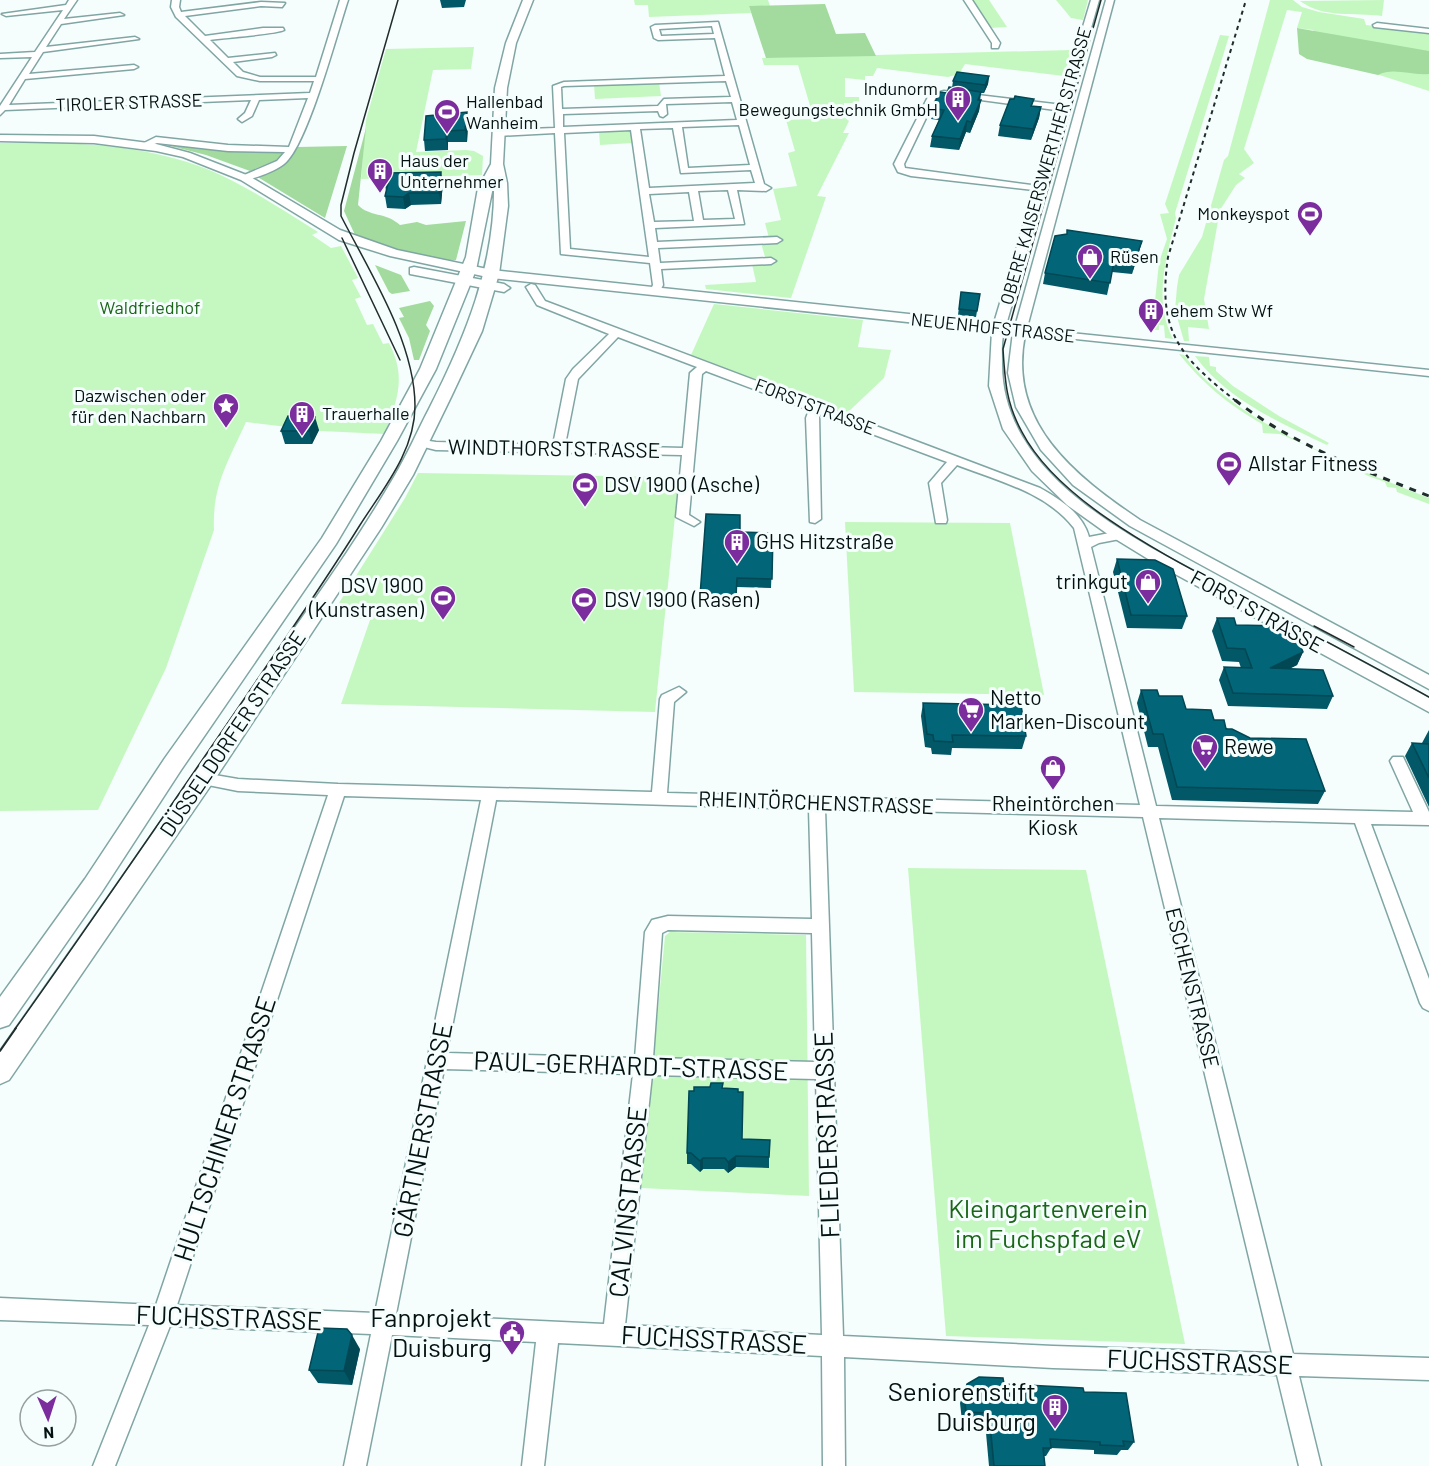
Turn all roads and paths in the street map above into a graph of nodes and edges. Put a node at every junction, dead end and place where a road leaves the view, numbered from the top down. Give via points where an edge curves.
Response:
1 (176, 0) edge
2 (344, 0) edge
3 (528, 0) edge
4 (968, 0) edge
5 (1095, 0) edge
6 (1110, 0) edge
7 (70, 4) edge
8 (282, 5) dead end
9 (6, 14) dead end
10 (120, 15) dead end
11 (179, 15) junction
12 (58, 22) junction
13 (1377, 25) dead end
14 (280, 30) dead end
15 (1429, 31) edge
16 (718, 36) junction
17 (135, 39) dead end
18 (202, 39) junction
19 (985, 48) dead end
20 (39, 52) junction
21 (272, 55) dead end
22 (0, 56) edge
23 (224, 61) junction
24 (134, 67) dead end
25 (697, 69) dead end
26 (645, 71) dead end
27 (22, 77) junction
28 (730, 78) junction
29 (319, 79) junction
30 (699, 79) junction
31 (646, 81) junction
32 (313, 95) junction
33 (255, 98) junction
34 (735, 99) junction
35 (662, 108) junction
36 (1064, 108) junction
37 (1, 111) edge
38 (558, 112) junction
39 (242, 119) dead end
40 (740, 122) junction
41 (665, 126) junction
42 (677, 126) junction
43 (635, 127) junction
44 (559, 130) junction
45 (498, 133) junction
46 (0, 138) edge
47 (144, 145) junction
48 (292, 150) junction
49 (497, 164) junction
50 (755, 167) junction
51 (244, 178) junction
52 (732, 187) junction
53 (693, 189) junction
54 (1039, 189) junction
55 (645, 191) junction
56 (699, 223) junction
57 (650, 225) junction
58 (777, 240) dead end
59 (708, 243) junction
60 (652, 245) junction
61 (771, 261) dead end
62 (655, 263) junction
63 (711, 264) junction
64 (466, 276) junction
65 (491, 280) junction
66 (531, 282) junction
67 (655, 291) junction
68 (999, 328) junction
69 (1022, 331) junction
70 (616, 333) junction
71 (705, 366) junction
72 (1429, 374) edge
73 (816, 407) junction
74 (420, 442) junction
75 (558, 448) junction
76 (689, 452) junction
77 (955, 460) junction
78 (1105, 504) joint
79 (1088, 514) joint
80 (815, 519) dead end
81 (941, 520) dead end
82 (694, 522) dead end
83 (1120, 535) junction
84 (1085, 545) junction
85 (1429, 683) edge
86 (679, 692) dead end
87 (1429, 706) edge
88 (1398, 761) dead end
89 (203, 779) junction
90 (338, 790) junction
91 (490, 793) junction
92 (659, 798) junction
93 (817, 804) junction
94 (1150, 812) junction
95 (1361, 818) junction
96 (1427, 819) edge
97 (821, 926) junction
98 (1429, 1003) edge
99 (0, 1017) edge
100 (437, 1061) junction
101 (643, 1068) junction
102 (825, 1071) junction
103 (0, 1072) edge
104 (0, 1309) edge
105 (163, 1316) junction
106 (384, 1324) junction
107 (548, 1333) junction
108 (613, 1336) junction
109 (833, 1346) junction
110 (1285, 1365) junction
111 (1429, 1369) edge
112 (104, 1466) edge
113 (355, 1466) edge
114 (533, 1466) edge
115 (834, 1466) edge
116 (1310, 1466) edge

1 - 11 street
2 - 29 street
3 - 45 main road via 507,58
4 - 19 street via 999,50
5 - 36 street, OBERE KAISERSWERTHER STRASSE
6 - 69 street, OBERE KAISERSWERTHER STRASSE via 1034,274
7 - 9 street
7 - 12 street
8 - 11 street via 261,4
10 - 12 street
11 - 18 street
12 - 20 street
13 - 15 street
14 - 18 street
16 - 16 street via 658,38 655,27 713,24
16 - 28 street
17 - 20 street
18 - 23 street
20 - 22 street
20 - 27 street
21 - 23 street
23 - 29 street via 249,77
24 - 27 street
25 - 30 street
26 - 31 street
27 - 37 street
28 - 30 street
28 - 34 street
29 - 32 street
30 - 31 street
31 - 38 street via 559,84
32 - 33 street, TIROLER STRASSE
32 - 48 street
33 - 37 street, TIROLER STRASSE
33 - 39 street via 249,114
34 - 35 street via 664,102
34 - 40 street
35 - 38 street
35 - 41 street
36 - 54 street, OBERE KAISERSWERTHER STRASSE
36 - 54 street via 933,94 899,164 901,170 911,173
38 - 44 street
40 - 42 street
40 - 50 street
41 - 42 street
41 - 43 street
42 - 50 street via 684,171
43 - 44 street
43 - 55 street
44 - 45 street
44 - 62 street via 564,252
45 - 49 main road
46 - 47 street, NEUENHOFSTRASSE via 80,138
47 - 48 street via 156,140
47 - 51 street, NEUENHOFSTRASSE via 183,154
48 - 51 street via 280,163
49 - 64 main road, DÜSSELDORFER STRASSE via 485,188
49 - 65 main road, DÜSSELDORFER STRASSE via 501,206
50 - 52 street via 763,187
51 - 64 street, NEUENHOFSTRASSE via 366,251 395,264
52 - 53 street
52 - 56 street via 741,222
53 - 55 street
53 - 56 street
54 - 68 street, OBERE KAISERSWERTHER STRASSE
55 - 57 street
56 - 57 street
57 - 60 street
58 - 59 street
59 - 60 street
59 - 63 street
60 - 62 street
61 - 63 street
62 - 63 street
62 - 67 street
64 - 65 street, NEUENHOFSTRASSE
64 - 99 main road, DÜSSELDORFER STRASSE via 428,369 330,540
65 - 66 street, NEUENHOFSTRASSE
65 - 74 main road, DÜSSELDORFER STRASSE via 474,331
66 - 67 street, NEUENHOFSTRASSE
66 - 70 street, FORSTSTRASSE via 541,303
67 - 68 street, NEUENHOFSTRASSE
68 - 69 street, NEUENHOFSTRASSE
68 - 79 street, OBERE KAISERSWERTHER STRASSE via 992,362 994,386 1012,433 1061,492
69 - 72 street, NEUENHOFSTRASSE
69 - 78 street, OBERE KAISERSWERTHER STRASSE via 1014,365 1023,409 1054,456
70 - 71 street, FORSTSTRASSE
70 - 75 street via 572,379
71 - 73 street, FORSTSTRASSE
71 - 76 street via 696,373
73 - 77 street, FORSTSTRASSE
73 - 80 street via 812,418
74 - 75 street, WINDTHORSTSTRASSE via 436,446
74 - 89 main road, DÜSSELDORFER STRASSE via 372,528
75 - 76 street, WINDTHORSTSTRASSE
76 - 82 street via 682,517
77 - 81 street via 935,483
77 - 84 street, FORSTSTRASSE via 1048,498 1073,518
78 - 85 street, FORSTSTRASSE
79 - 83 street, FORSTSTRASSE
83 - 84 street via 1095,539
83 - 87 street, FORSTSTRASSE
84 - 94 street, ESCHENSTRASSE
86 - 92 street via 667,699
88 - 96 street
89 - 90 street, RHEINTÖRCHENSTRASSE via 238,785
89 - 103 main road, DÜSSELDORFER STRASSE
90 - 91 street, RHEINTÖRCHENSTRASSE
90 - 105 street, HULTSCHINER STRASSE
91 - 92 street, RHEINTÖRCHENSTRASSE
91 - 100 street, GÄRTNERSTRASSE
92 - 93 street, RHEINTÖRCHENSTRASSE
93 - 94 street, RHEINTÖRCHENSTRASSE
93 - 97 street, FLIEDERSTRASSE
94 - 95 street, RHEINTÖRCHENSTRASSE
94 - 110 street, ESCHENSTRASSE
95 - 96 street, RHEINTÖRCHENSTRASSE
95 - 98 street
97 - 101 street, CALVINSTRASSE via 658,925 654,932
97 - 102 street, FLIEDERSTRASSE
100 - 101 street, PAUL-GERHARDT-STRASSE
100 - 106 street, GÄRTNERSTRASSE
101 - 102 street, PAUL-GERHARDT-STRASSE
101 - 108 street, CALVINSTRASSE
102 - 109 street, FLIEDERSTRASSE
104 - 105 street, FUCHSSTRASSE
105 - 106 street, FUCHSSTRASSE
105 - 112 street, HULTSCHINER STRASSE
106 - 107 street, FUCHSSTRASSE
106 - 113 street, GÄRTNERSTRASSE
107 - 108 street, FUCHSSTRASSE
107 - 114 street
108 - 109 street, FUCHSSTRASSE
109 - 110 street, FUCHSSTRASSE
109 - 115 street, FLIEDERSTRASSE
110 - 111 street, FUCHSSTRASSE
110 - 116 street, ESCHENSTRASSE

